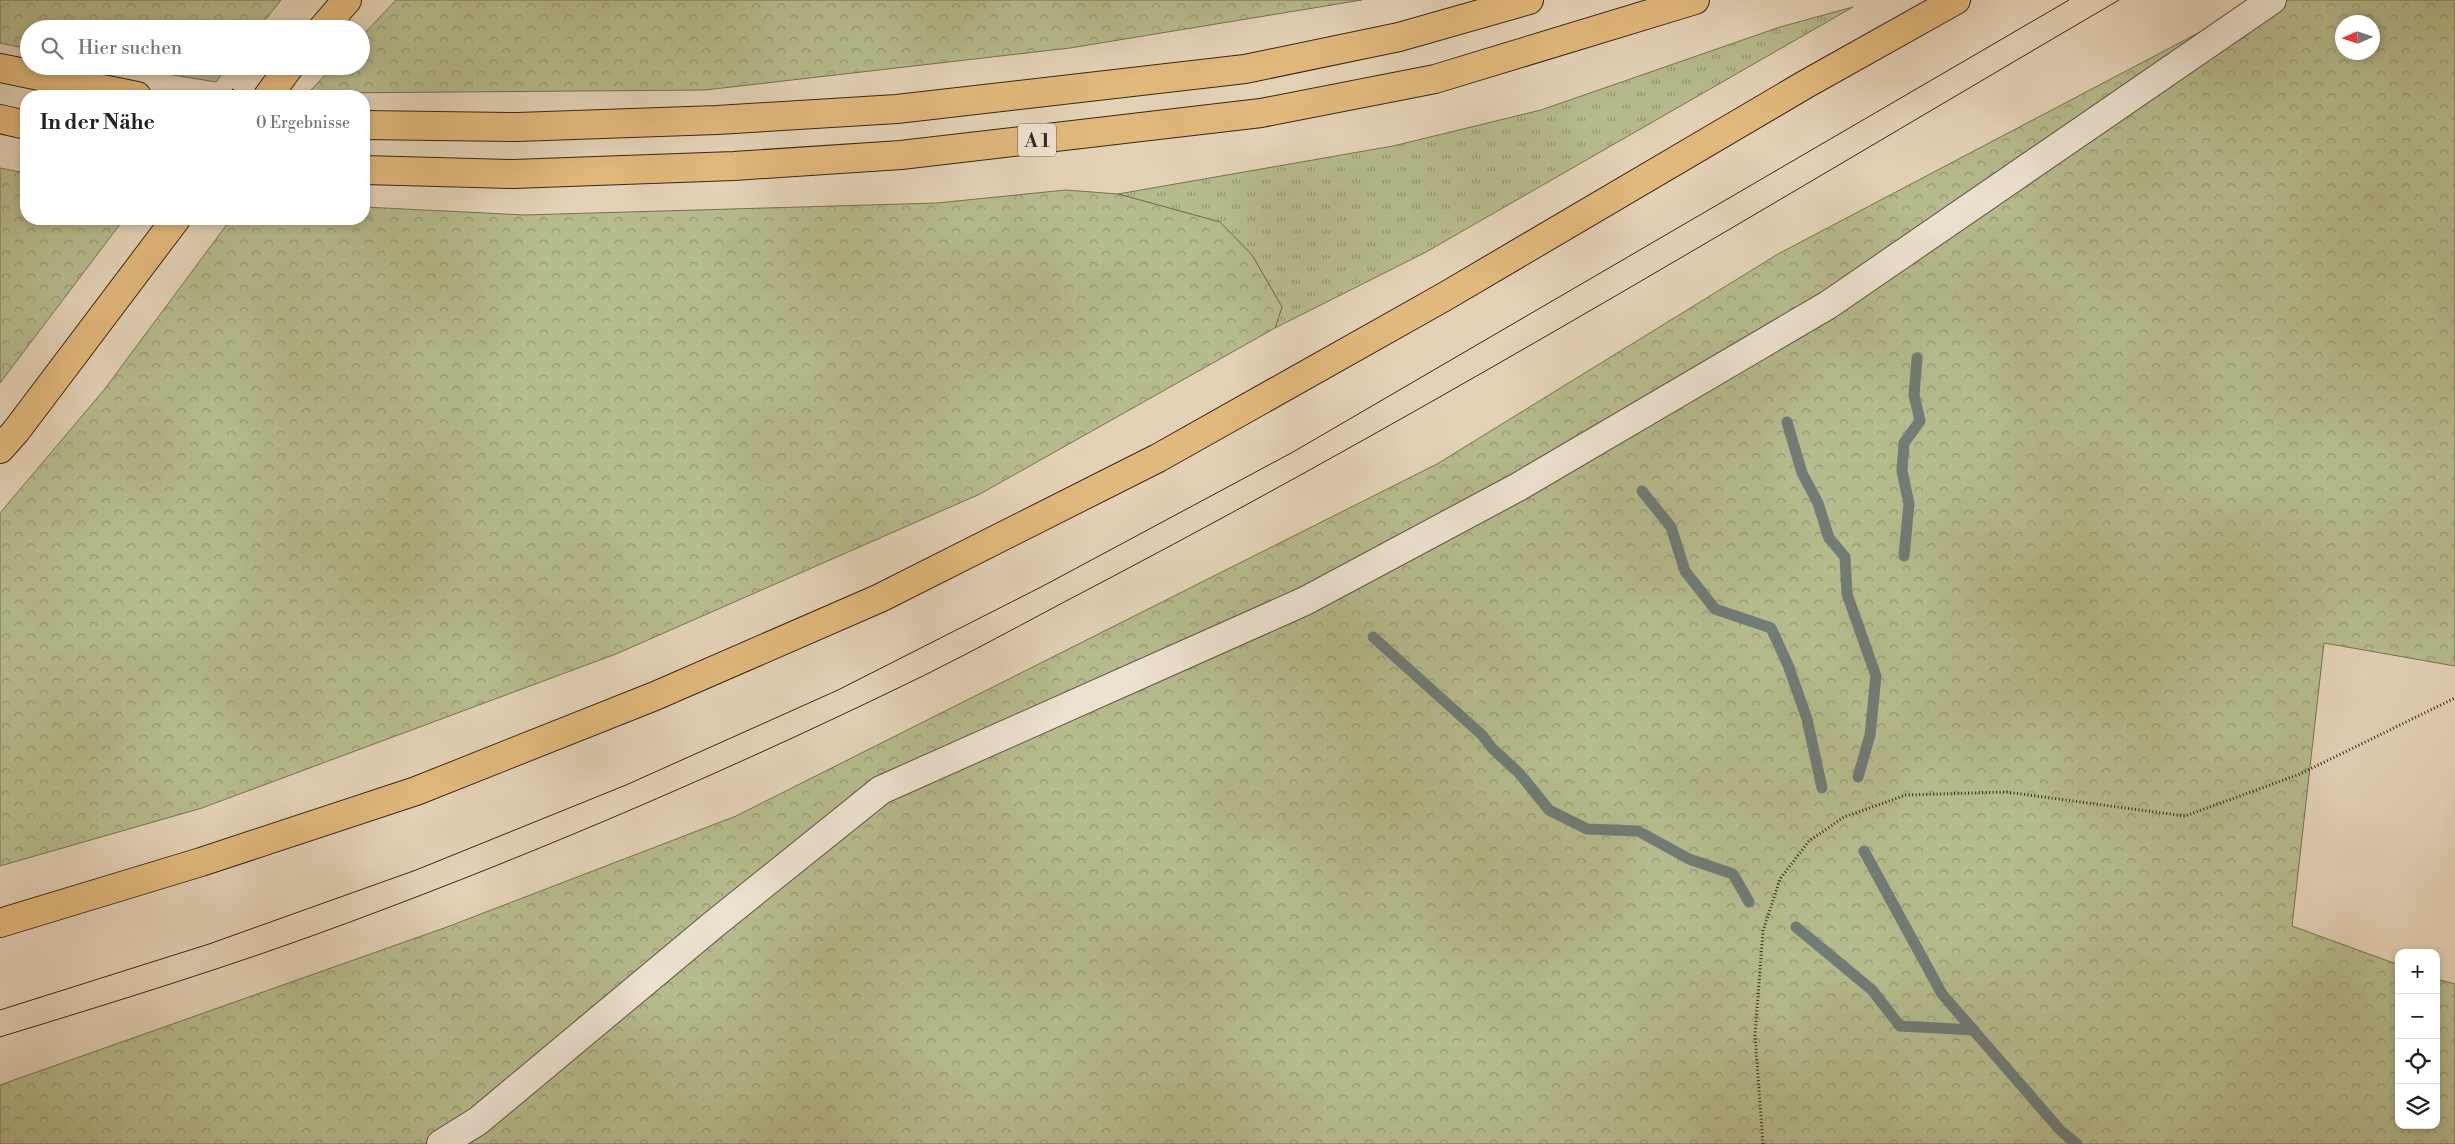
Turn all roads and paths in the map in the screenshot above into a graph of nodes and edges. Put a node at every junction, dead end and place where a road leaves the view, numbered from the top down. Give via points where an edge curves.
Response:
1 (347, 0) edge
2 (1529, 0) edge
3 (1695, 0) edge
4 (1956, 0) edge
5 (2272, 0) edge
6 (330, 20) edge
7 (0, 68) edge
8 (20, 72) edge
9 (34, 75) edge
10 (283, 75) edge
11 (106, 90) edge
12 (272, 90) edge
13 (0, 119) edge
14 (20, 124) edge
15 (370, 125) edge
16 (370, 170) edge
17 (171, 225) edge
18 (0, 449) edge
19 (2455, 698) edge
20 (0, 923) edge
21 (441, 1144) edge
22 (1763, 1144) edge

1 - 6 highway
2 - 15 highway, A 1 via 1399,37 1246,69 898,109 517,127
3 - 16 highway, A 1 via 1435,79 1261,113 900,155 513,174
4 - 20 highway via 1806,84 1444,297 1158,458 880,598 655,696 416,791 201,862
5 - 21 lane via 1828,305 1518,486 1305,601 881,790 478,1121
7 - 8 highway
9 - 11 highway
10 - 12 highway
13 - 14 highway
17 - 18 highway
19 - 22 path via 2300,774 2185,816 2006,792 1906,795 1844,817 1809,841 1780,879 1763,931 1754,1035

